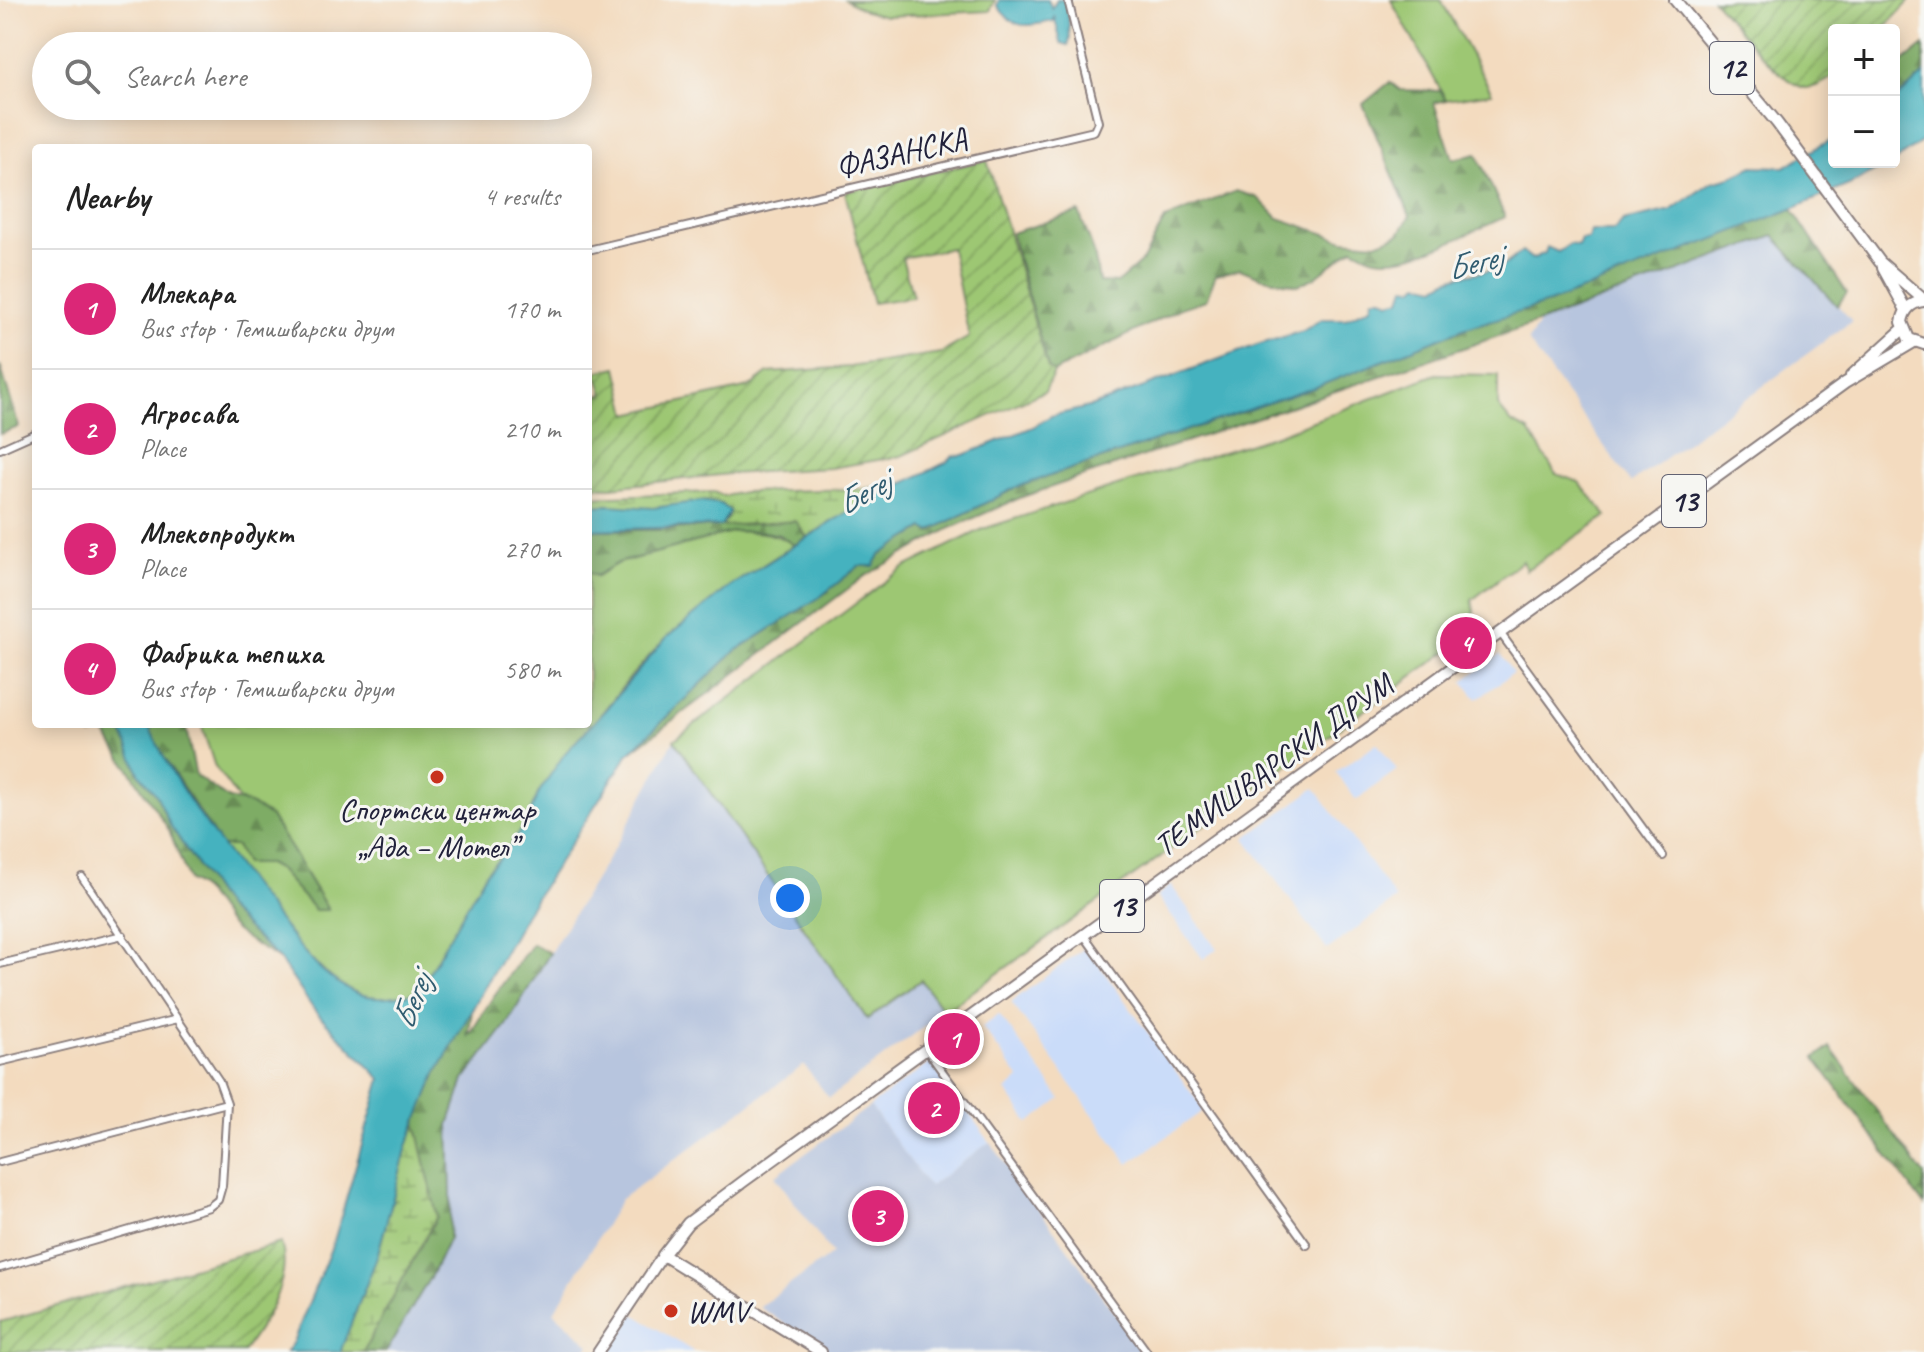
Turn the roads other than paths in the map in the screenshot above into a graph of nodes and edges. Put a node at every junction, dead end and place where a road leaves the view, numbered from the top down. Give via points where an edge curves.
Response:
1 (1068, 0) edge
2 (1675, 0) edge
3 (592, 249) edge
4 (1880, 262) junction
5 (1924, 300) edge
6 (1906, 310) junction
7 (1903, 329) junction
8 (1919, 343) edge
9 (1845, 383) junction
10 (32, 435) edge
11 (0, 449) edge
12 (1501, 634) junction
13 (1663, 856) dead end
14 (82, 877) dead end
15 (1083, 934) junction
16 (123, 935) junction
17 (0, 964) edge
18 (178, 1019) junction
19 (926, 1049) junction
20 (0, 1062) edge
21 (227, 1103) junction
22 (0, 1162) edge
23 (1307, 1245) dead end
24 (663, 1255) junction
25 (0, 1268) edge
26 (598, 1352) edge
27 (821, 1352) edge
28 (1147, 1352) edge

1 - 3 street, ФАЗАНСКА via 1096,110 1094,131
2 - 4 main road, 12 via 1777,123
4 - 5 main road, 12
4 - 6 main road, 12
5 - 6 main road, 12
6 - 7 main road
7 - 8 main road
7 - 9 main road, ТЕМИШВАРСКИ ДРУМ / 13
8 - 9 main road, ТЕМИШВАРСКИ ДРУМ / 13
9 - 12 main road, ТЕМИШВАРСКИ ДРУМ / 13
10 - 11 street
12 - 13 street
12 - 15 main road, ТЕМИШВАРСКИ ДРУМ / 13
14 - 16 street
15 - 19 main road, ТЕМИШВАРСКИ ДРУМ / 13
15 - 23 street
16 - 17 street
16 - 18 street
18 - 20 street
18 - 21 street via 219,1081
19 - 24 main road, ТЕМИШВАРСКИ ДРУМ / 13 via 696,1216
19 - 28 street
21 - 22 street
21 - 25 street via 222,1186 209,1207
24 - 26 main road
24 - 27 main road

